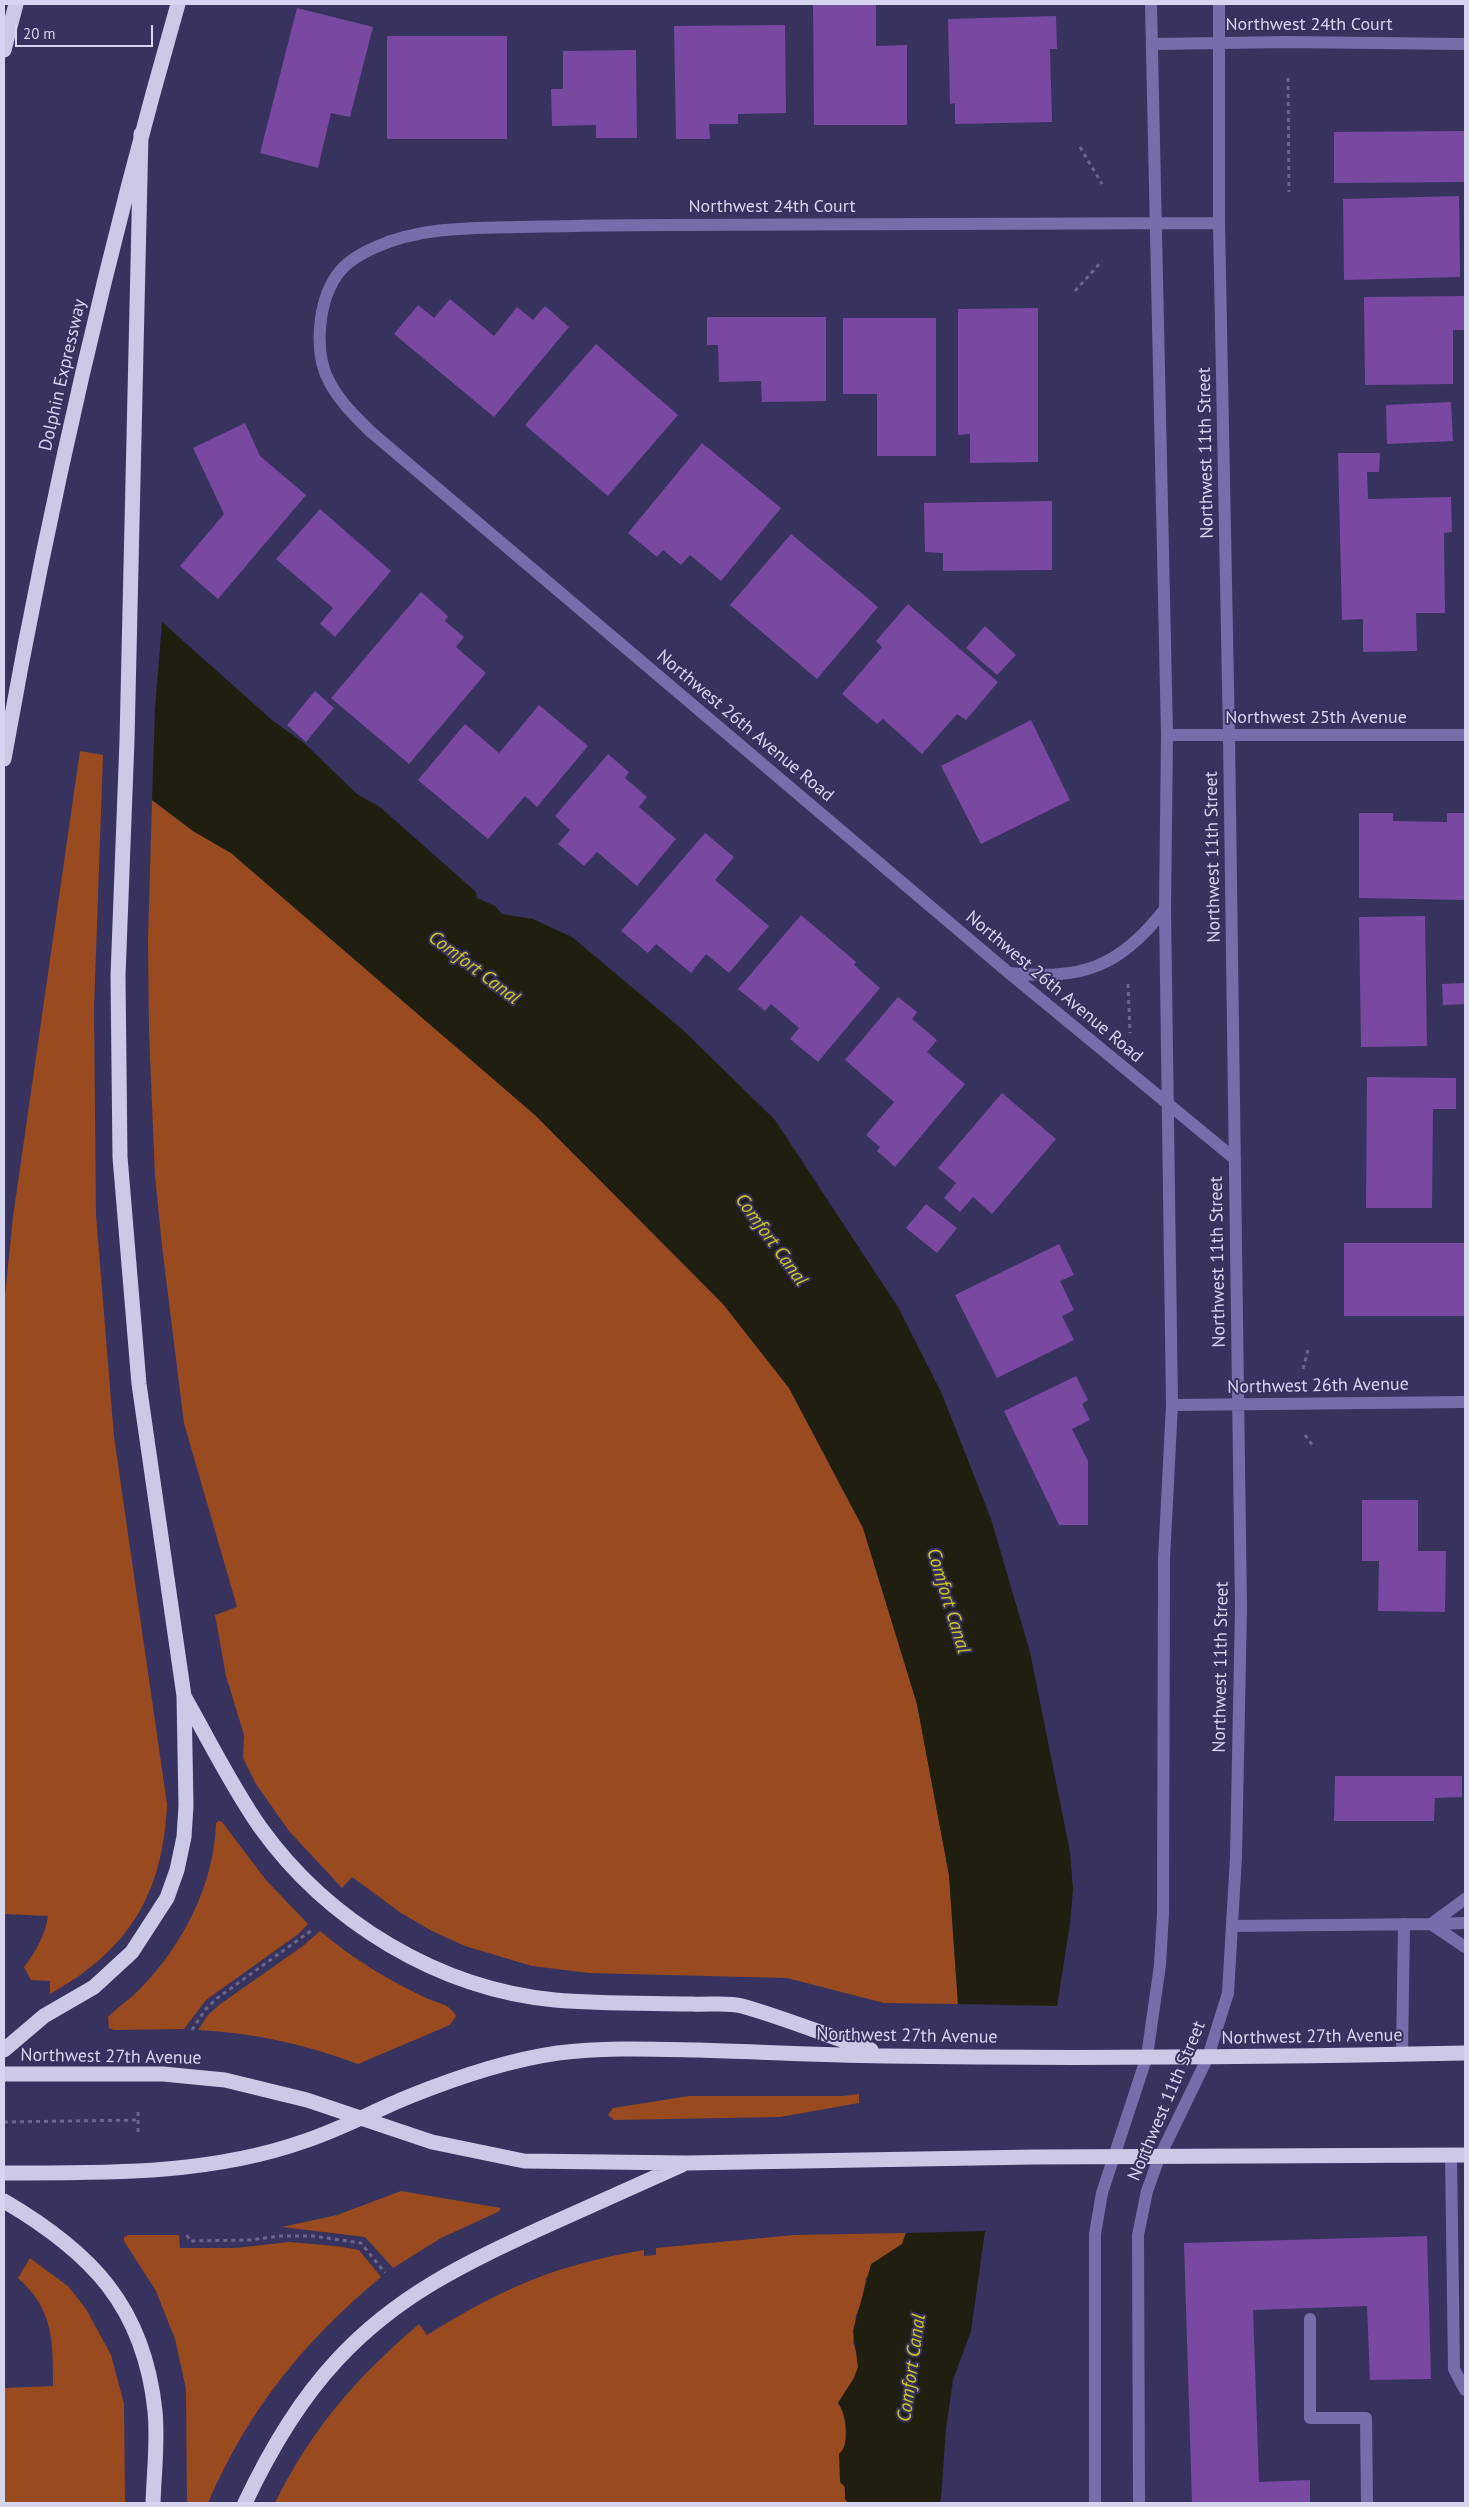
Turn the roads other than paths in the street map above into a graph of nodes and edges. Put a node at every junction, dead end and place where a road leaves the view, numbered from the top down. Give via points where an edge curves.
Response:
1 (16, 4) edge
2 (178, 4) edge
3 (1151, 4) edge
4 (1218, 4) edge
5 (1219, 43) junction
6 (1153, 44) junction
7 (1465, 44) edge
8 (4, 50) edge
9 (141, 134) junction
10 (1157, 223) junction
11 (1219, 223) junction
12 (337, 274) joint
13 (1167, 734) junction
14 (1465, 735) edge
15 (1229, 736) junction
16 (4, 759) edge
17 (1165, 909) junction
18 (1009, 973) junction
19 (1168, 1105) junction
20 (1235, 1159) junction
21 (1465, 1402) edge
22 (1172, 1405) junction
23 (1237, 1405) junction
24 (184, 1696) junction
25 (1465, 1899) edge
26 (1465, 1923) edge
27 (1404, 1924) junction
28 (1431, 1924) junction
29 (1232, 1926) junction
30 (1465, 1947) edge
31 (4, 2050) edge
32 (1465, 2053) edge
33 (1402, 2054) junction
34 (887, 2056) junction
35 (1147, 2056) junction
36 (1208, 2057) junction
37 (4, 2074) edge
38 (360, 2120) junction
39 (1458, 2155) edge
40 (1113, 2156) junction
41 (1159, 2158) junction
42 (687, 2163) junction
43 (4, 2173) edge
44 (4, 2201) edge
45 (1310, 2318) dead end
46 (1465, 2390) edge
47 (153, 2503) edge
48 (245, 2503) edge
49 (1095, 2503) edge
50 (1139, 2503) edge
51 (1367, 2503) edge

1 - 8 highway
2 - 9 highway, Dolphin Expressway
3 - 6 street, Northwest 11th Street
4 - 5 street, Northwest 11th Street
5 - 6 street, Northwest 24th Court
5 - 7 street, Northwest 24th Court
5 - 11 street, Northwest 11th Street
6 - 10 street, Northwest 11th Street
9 - 16 highway, Dolphin Expressway via 100,296 38,575
9 - 24 highway via 127,740 118,976 120,1157 139,1384
10 - 11 street, Northwest 24th Court
10 - 12 street, Northwest 24th Court via 455,229 409,235 377,246 356,257
10 - 13 street, Northwest 11th Street
11 - 15 street, Northwest 11th Street
12 - 18 street, Northwest 26th Avenue Road via 324,309 319,346 328,381 345,406 413,469
13 - 15 street, Northwest 25th Avenue
13 - 17 street, Northwest 11th Street
14 - 15 street, Northwest 25th Avenue
15 - 20 street, Northwest 11th Street
17 - 18 street via 1150,929 1097,966 1058,976
17 - 19 street, Northwest 11th Street
18 - 19 street, Northwest 26th Avenue Road
19 - 20 street, Northwest 26th Avenue Road
19 - 22 street, Northwest 11th Street
20 - 23 street, Northwest 11th Street
21 - 23 street, Northwest 26th Avenue
22 - 23 street, Northwest 26th Avenue
22 - 35 street, Northwest 11th Street via 1164,1559 1163,1914 1160,1965
23 - 29 street, Northwest 11th Street via 1240,1608
24 - 31 highway via 184,1837 167,1898 132,1952 112,1973 71,2002 44,2016
24 - 34 highway via 241,1798 284,1856 334,1908 408,1955 492,1989 555,2000 740,2006
25 - 28 street
26 - 28 street
27 - 28 street
27 - 29 street
27 - 33 street
28 - 30 street
29 - 36 street, Northwest 11th Street via 1228,1994
32 - 33 highway, Northwest 27th Avenue
33 - 36 highway, Northwest 27th Avenue
34 - 35 highway, Northwest 27th Avenue
34 - 38 highway, Northwest 27th Avenue via 642,2049 557,2054 508,2064 452,2081
35 - 36 highway, Northwest 27th Avenue
35 - 40 street, Northwest 11th Street
36 - 41 street, Northwest 11th Street
37 - 38 highway, Northwest 27th Avenue via 163,2074 225,2080 307,2100
38 - 42 highway, Northwest 27th Avenue via 432,2142 524,2160
38 - 43 highway, Northwest 27th Avenue via 302,2142 209,2165 157,2171
39 - 41 highway, Northwest 27th Avenue
39 - 46 street via 1454,2369
40 - 41 highway, Northwest 27th Avenue
40 - 42 highway, Northwest 27th Avenue
40 - 49 street, Northwest 11th Street via 1095,2234
41 - 50 street, Northwest 11th Street via 1147,2191 1138,2235
42 - 48 highway via 482,2255 442,2276 385,2316 336,2360 305,2398 268,2454
44 - 47 highway via 71,2245 96,2269 128,2316 150,2376 155,2413
45 - 51 street via 1310,2418 1366,2418

